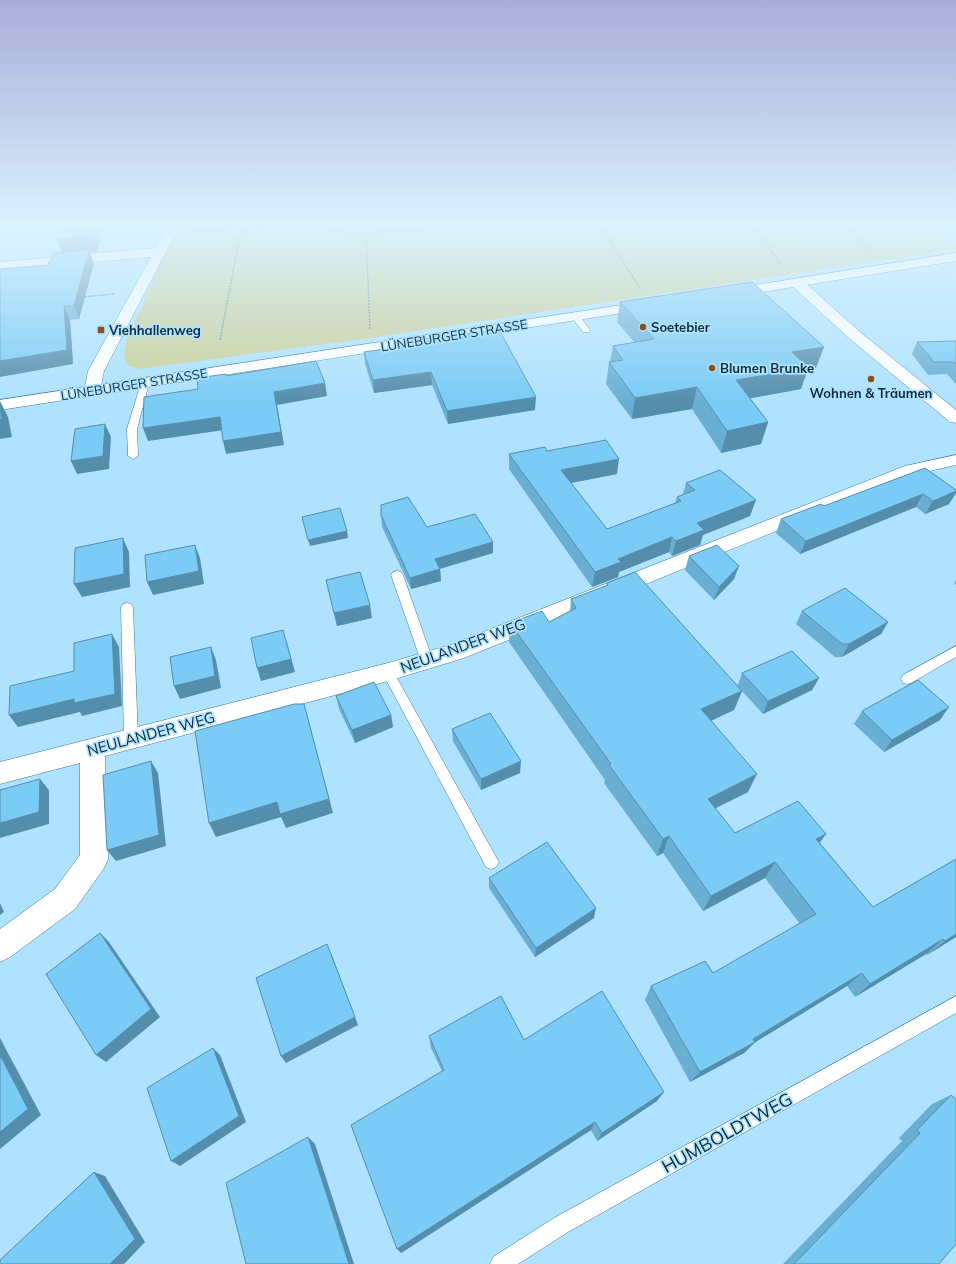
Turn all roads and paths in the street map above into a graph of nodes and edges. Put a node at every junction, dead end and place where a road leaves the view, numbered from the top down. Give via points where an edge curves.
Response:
1 (141, 284) edge
2 (231, 284) edge
3 (368, 284) edge
4 (642, 284) edge
5 (790, 284) edge
6 (798, 284) edge
7 (137, 292) junction
8 (713, 295) edge
9 (82, 297) edge
10 (656, 304) joint
11 (576, 317) junction
12 (586, 330) dead end
13 (220, 340) dead end
14 (371, 348) junction
15 (145, 383) junction
16 (92, 391) junction
17 (0, 405) edge
18 (956, 418) edge
19 (134, 456) dead end
20 (956, 460) edge
21 (397, 575) dead end
22 (127, 607) dead end
23 (956, 651) edge
24 (427, 661) junction
25 (388, 672) junction
26 (907, 679) dead end
27 (131, 739) junction
28 (92, 750) junction
29 (0, 774) edge
30 (491, 862) dead end
31 (0, 947) edge
32 (956, 1004) edge
33 (500, 1264) edge

1 - 7 street
2 - 13 path
3 - 14 path
4 - 10 path
5 - 8 street
6 - 18 street via 822,308
7 - 9 path
7 - 16 street via 96,372
10 - 11 street, LÜNEBURGER STRASSE
11 - 12 lane
11 - 14 street, LÜNEBURGER STRASSE
14 - 15 street, LÜNEBURGER STRASSE
15 - 16 street, LÜNEBURGER STRASSE
15 - 19 lane via 132,429
16 - 17 street, LÜNEBURGER STRASSE
20 - 24 street, NEULANDER WEG via 912,470 456,652
21 - 24 lane
22 - 27 lane
23 - 26 lane
24 - 25 street, NEULANDER WEG
25 - 27 street, NEULANDER WEG
25 - 30 lane
27 - 28 street, NEULANDER WEG
28 - 29 street, NEULANDER WEG
28 - 31 street via 94,858 65,899
32 - 33 lane, HUMBOLDTWEG via 561,1226

